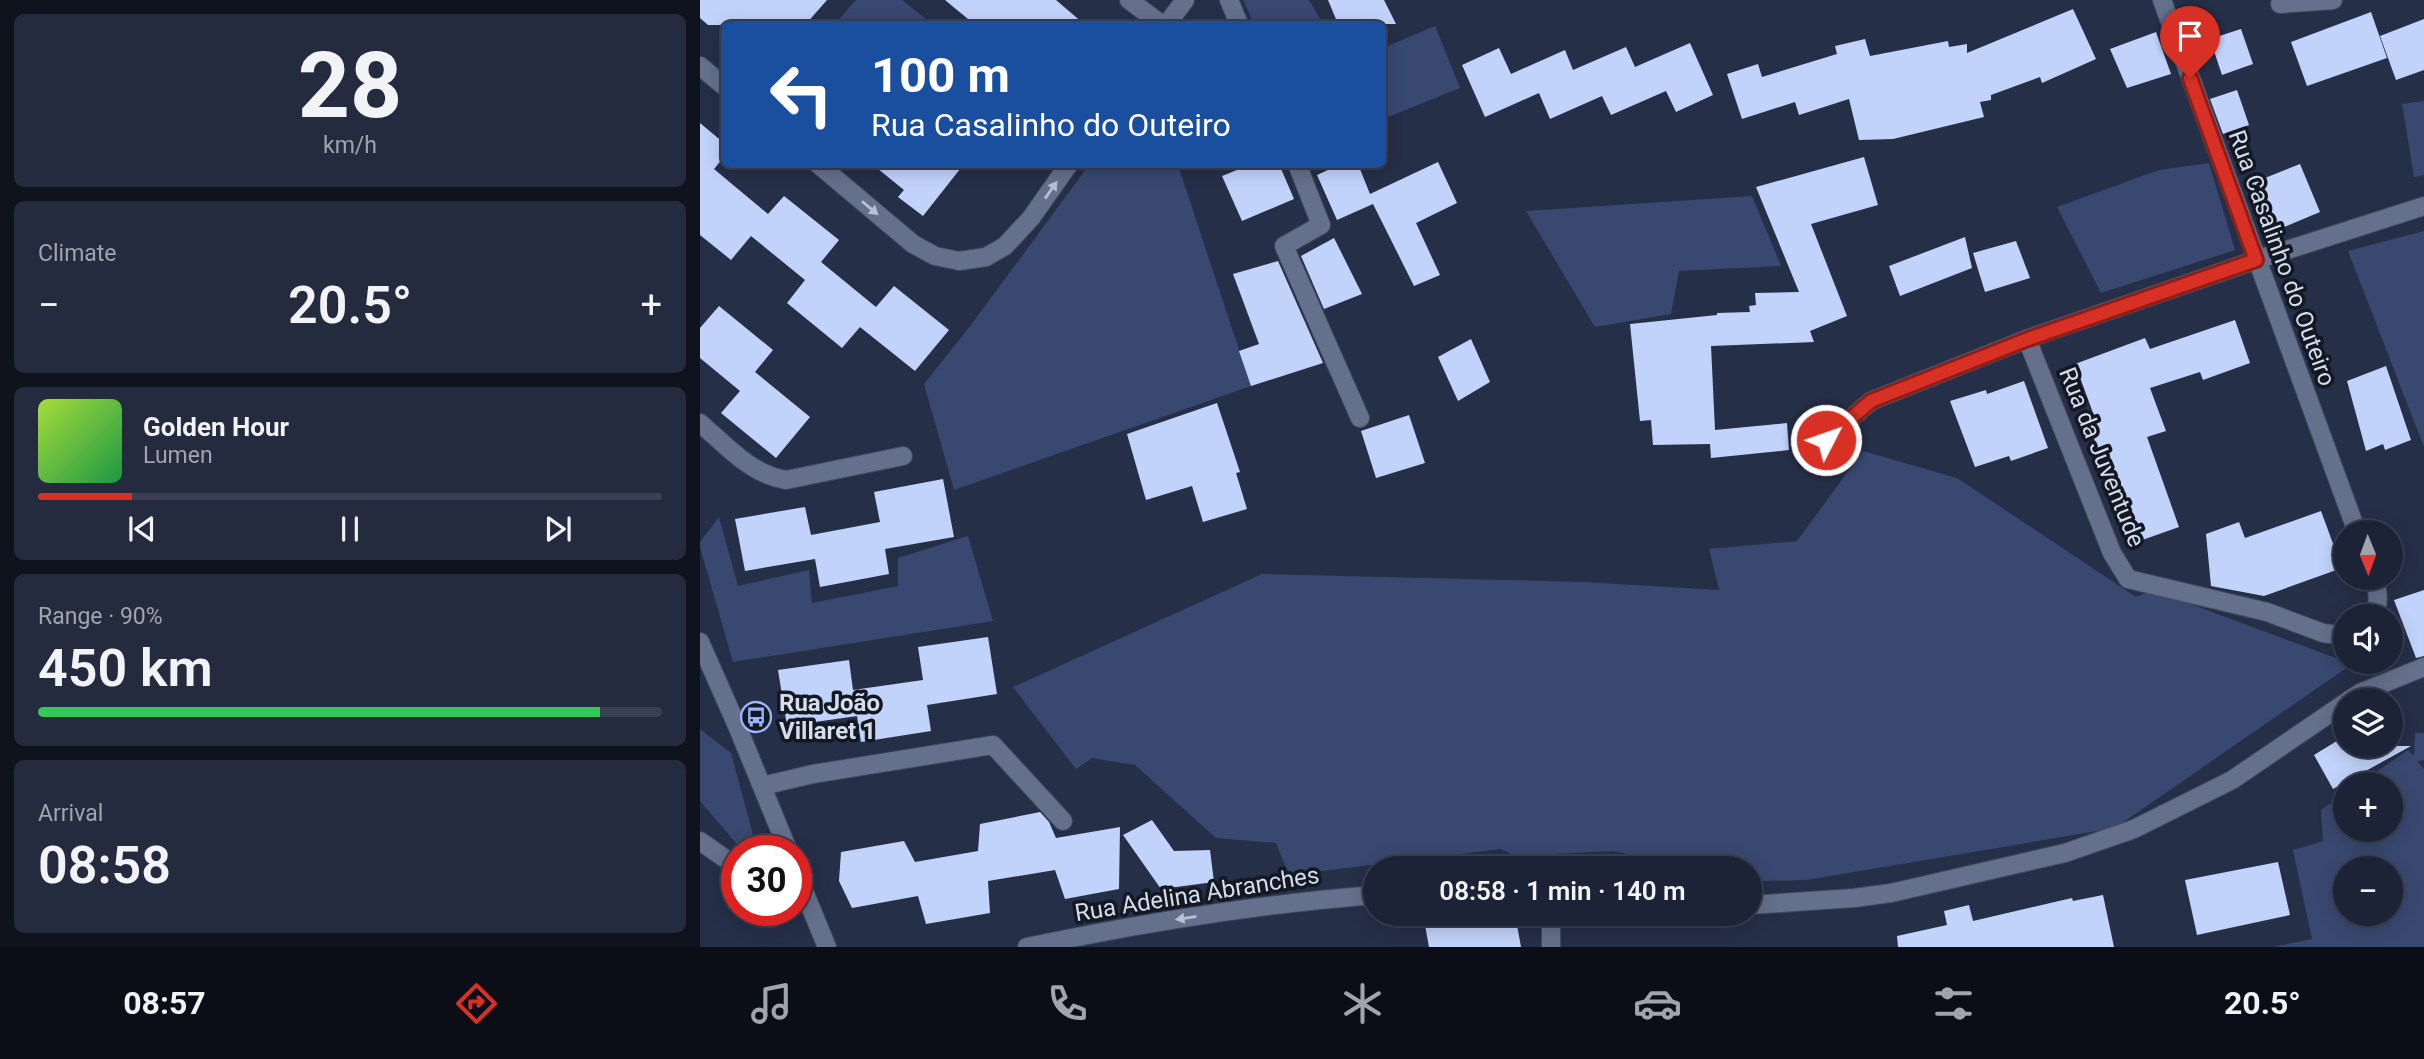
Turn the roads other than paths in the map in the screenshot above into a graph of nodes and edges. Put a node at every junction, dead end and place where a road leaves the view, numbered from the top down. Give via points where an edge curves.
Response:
1 (1129, 0) edge
2 (1185, 0) edge
3 (1229, 0) edge
4 (2162, 0) edge
5 (2333, 0) edge
6 (2280, 4) dead end
7 (1157, 21) edge
8 (1169, 21) edge
9 (1239, 21) edge
10 (702, 69) edge
11 (721, 84) edge
12 (823, 168) edge
13 (1066, 168) edge
14 (1299, 168) edge
15 (2424, 206) edge
16 (2256, 260) junction
17 (2028, 339) junction
18 (1360, 418) dead end
19 (700, 423) edge
20 (1826, 440) dead end
21 (903, 456) dead end
22 (2353, 520) edge
23 (2333, 634) edge
24 (701, 650) edge
25 (2424, 667) edge
26 (2372, 688) edge
27 (2333, 710) edge
28 (762, 786) junction
29 (1063, 821) dead end
30 (782, 835) edge
31 (700, 841) edge
32 (721, 856) edge
33 (1363, 896) edge
34 (1762, 904) edge
35 (813, 913) edge
36 (1551, 926) edge
37 (827, 947) edge
38 (1027, 947) edge
39 (1552, 947) edge

1 - 7 street
2 - 8 street
3 - 9 street
4 - 16 street, Rua Casalinho do Outeiro
5 - 6 street
10 - 11 street
12 -> 13 street via 913,244 935,256 959,261 986,257 1005,246
14 - 18 street via 1321,225 1284,246
15 - 16 street
16 - 17 street
16 - 22 street, Rua Casalinho do Outeiro
17 - 20 street via 1871,401
17 - 23 street, Rua da Juventude via 2112,553 2128,579 2242,606
19 - 21 street via 767,477 786,480
24 - 28 street
25 - 26 street
27 - 34 street via 2232,780 2134,829 2066,853 1891,893
28 - 29 street via 993,745
28 - 30 street
31 - 32 street
33 -> 38 street, Rua Adelina Abranches via 1292,901
35 - 37 street
36 - 39 street

